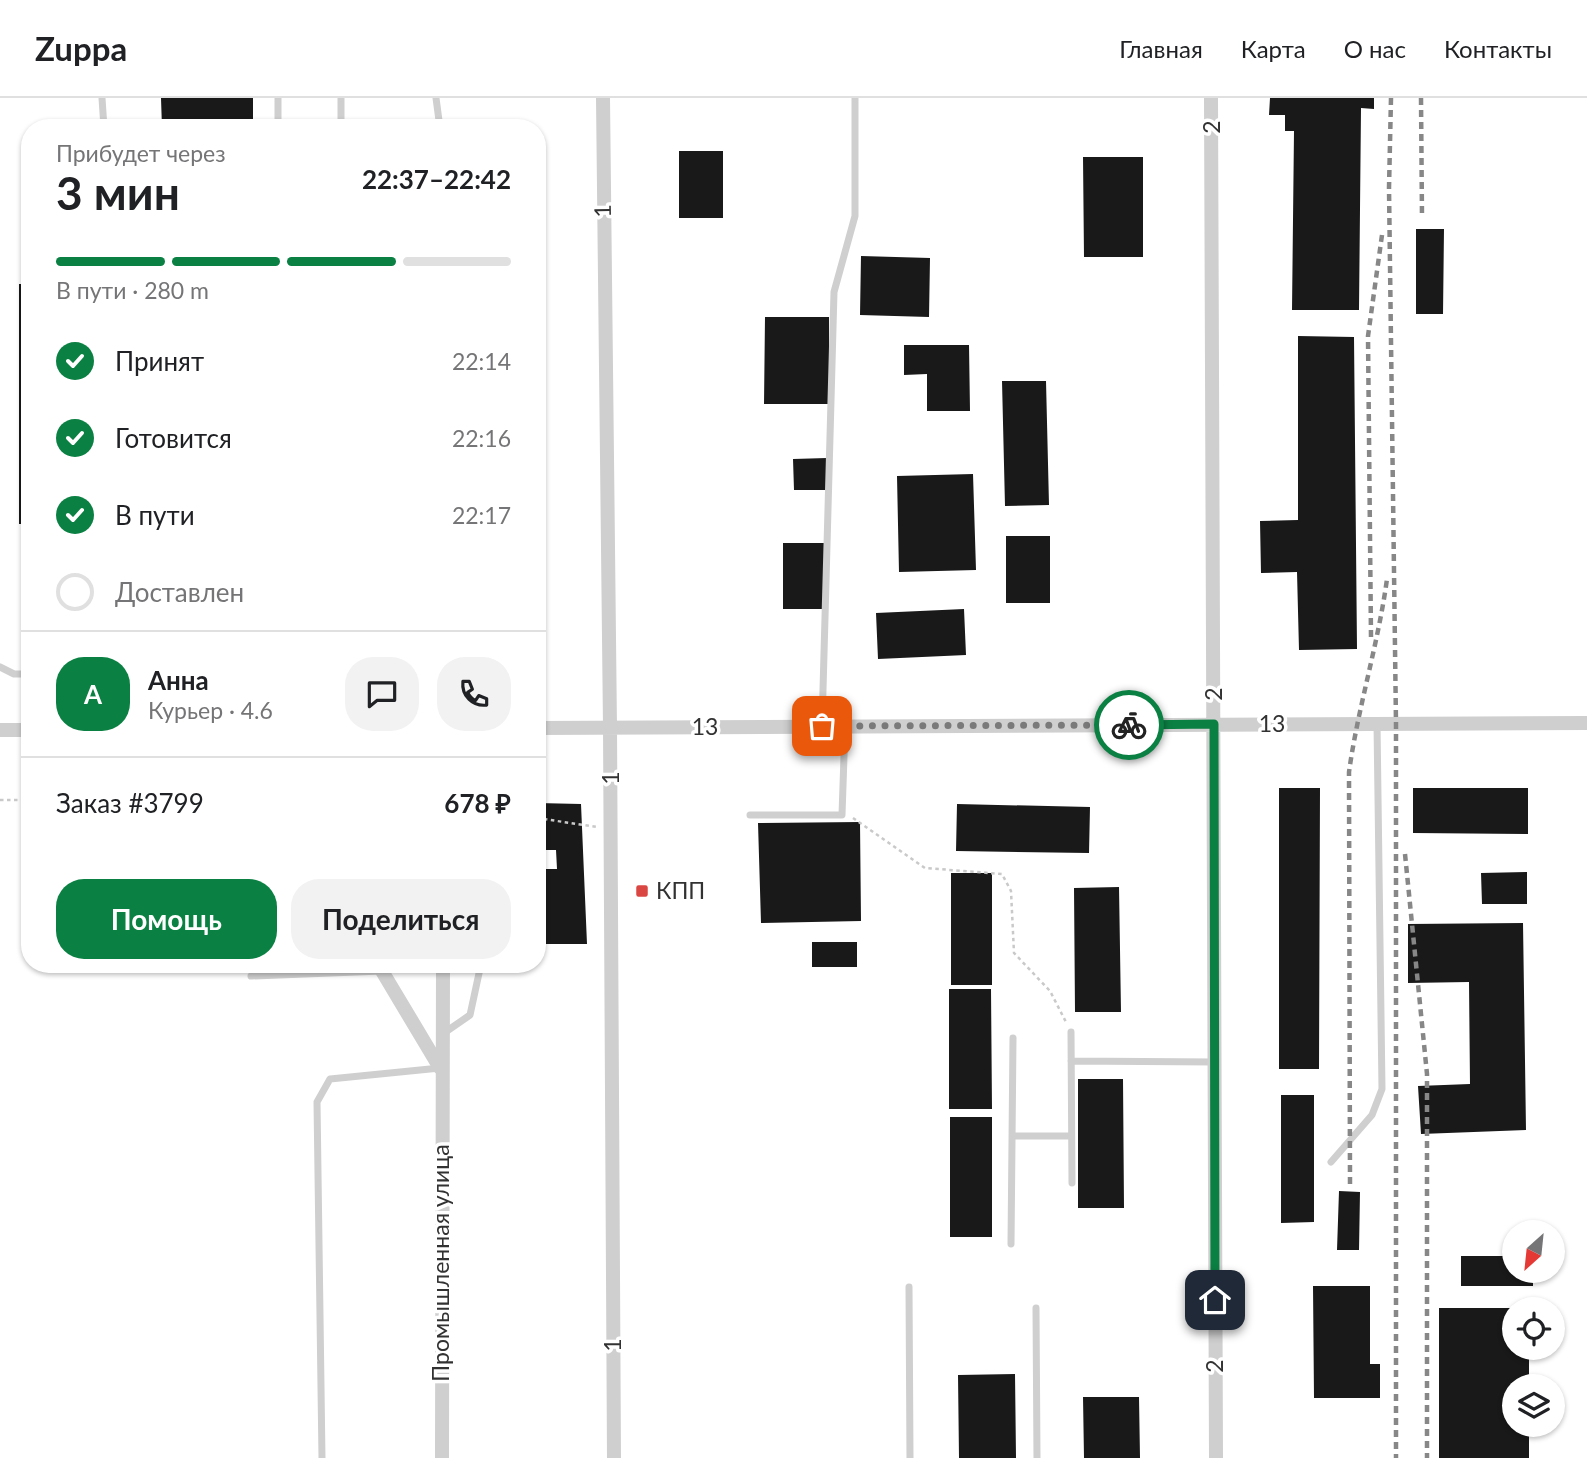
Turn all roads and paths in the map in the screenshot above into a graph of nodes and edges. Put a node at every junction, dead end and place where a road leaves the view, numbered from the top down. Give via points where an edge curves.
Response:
1 (102, 98) edge
2 (278, 98) edge
3 (341, 98) edge
4 (436, 98) edge
5 (603, 98) edge
6 (855, 98) edge
7 (1212, 98) edge
8 (103, 119) edge
9 (278, 119) edge
10 (341, 119) edge
11 (439, 119) edge
12 (0, 667) edge
13 (21, 674) edge
14 (1587, 723) edge
15 (1214, 724) junction
16 (1377, 724) junction
17 (822, 726) junction
18 (845, 726) junction
19 (610, 727) junction
20 (546, 728) edge
21 (0, 730) edge
22 (21, 730) edge
23 (0, 800) edge
24 (21, 800) edge
25 (845, 812) junction
26 (750, 815) dead end
27 (546, 820) edge
28 (583, 827) dead end
29 (300, 973) edge
30 (385, 973) edge
31 (443, 973) edge
32 (479, 973) edge
33 (251, 976) dead end
34 (1071, 1032) joint
35 (443, 1034) junction
36 (1013, 1038) dead end
37 (1071, 1061) junction
38 (1215, 1062) junction
39 (440, 1068) junction
40 (1013, 1136) junction
41 (1072, 1136) junction
42 (1331, 1162) dead end
43 (1072, 1183) dead end
44 (1011, 1244) dead end
45 (909, 1287) dead end
46 (1037, 1308) dead end
47 (322, 1458) edge
48 (442, 1458) edge
49 (614, 1458) edge
50 (910, 1458) edge
51 (1037, 1458) edge
52 (1216, 1458) edge

1 - 8 lane
2 - 9 lane
3 - 10 lane
4 - 11 lane
5 - 19 street, 1
6 - 17 lane via 855,216 834,292
7 - 15 street, 2
12 - 13 lane
14 - 16 street, 13
15 - 16 street, 13
15 - 18 street, 13
15 - 38 street, 2
16 - 42 lane via 1382,1089 1372,1115
17 - 18 street, 13
17 - 19 street, 13
18 - 25 lane
19 - 20 street, 13
19 - 49 street, 1
21 - 22 street
23 - 24 path
25 - 26 lane
25 - 34 path via 925,867 1002,874 1011,891 1014,953 1050,991
27 - 28 path
29 - 33 lane
30 - 39 street
31 - 35 street, Промышленная улица
32 - 35 lane via 470,1015
34 - 37 lane
35 - 39 street, Промышленная улица
36 - 40 lane
37 - 38 lane
37 - 41 lane
38 - 52 street, 2
39 - 47 lane via 330,1079 317,1102
39 - 48 street, Промышленная улица
40 - 41 lane
40 - 44 lane
41 - 43 lane
45 - 50 lane
46 - 51 lane

